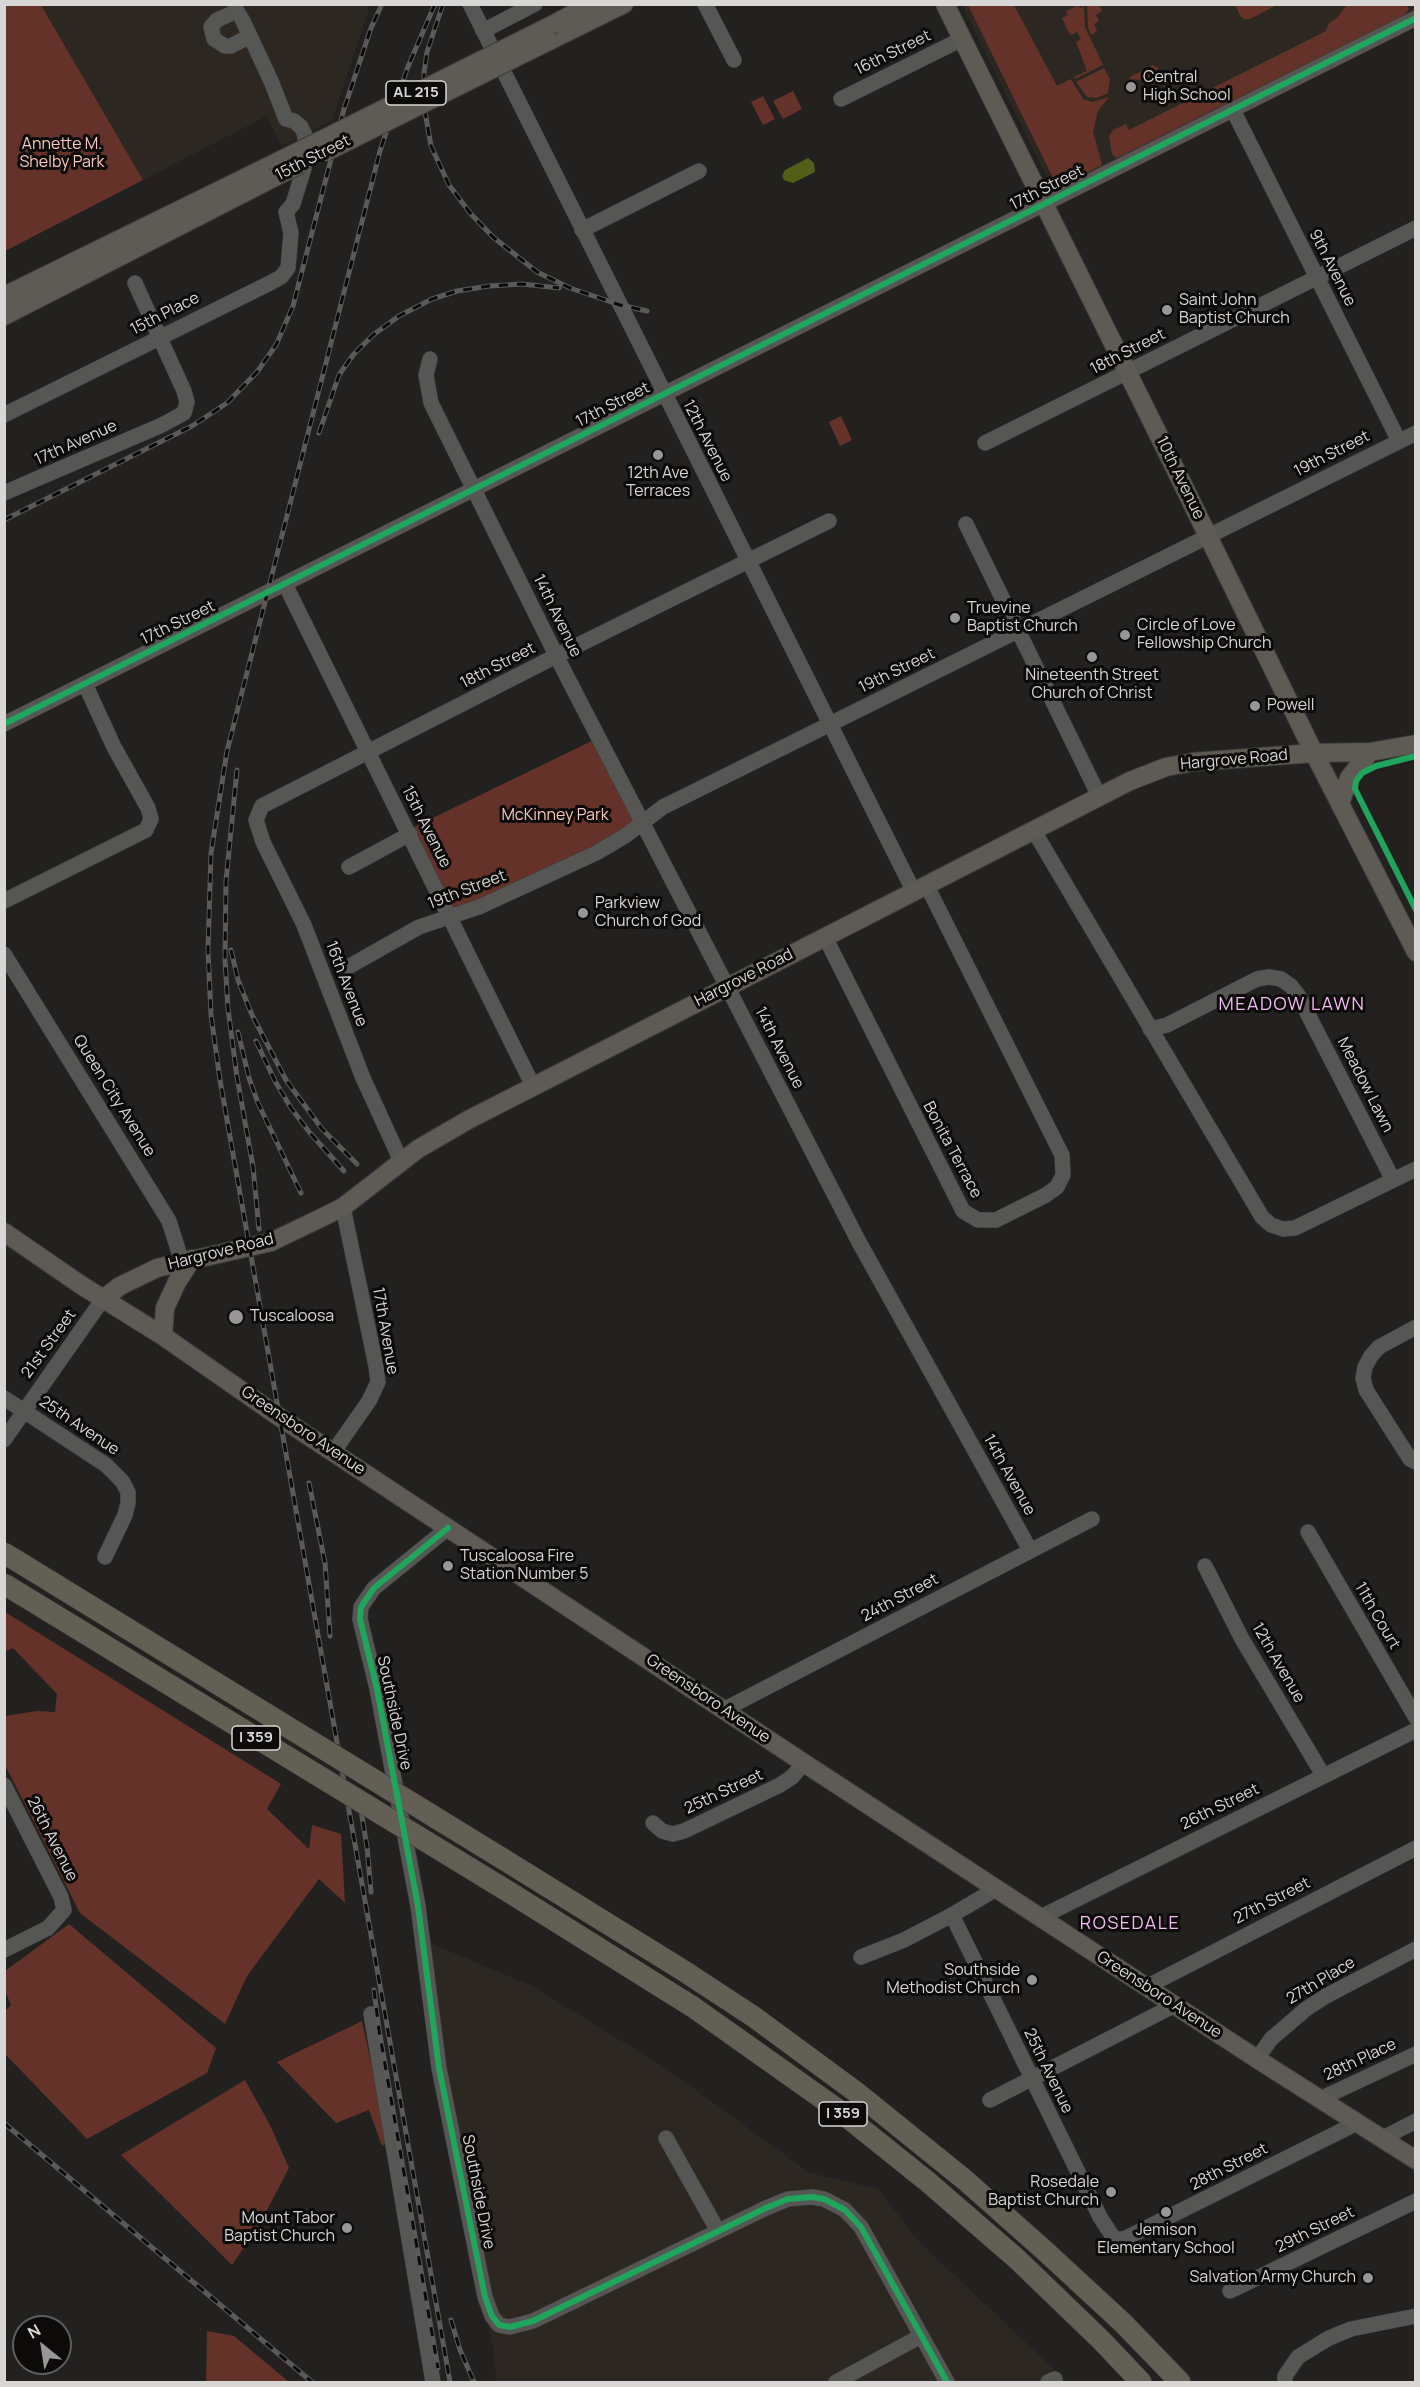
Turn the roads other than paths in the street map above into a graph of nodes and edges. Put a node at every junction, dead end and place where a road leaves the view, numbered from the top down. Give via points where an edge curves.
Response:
1 (470, 4) edge
2 (535, 4) edge
3 (591, 4) edge
4 (624, 4) edge
5 (705, 4) edge
6 (945, 4) edge
7 (1416, 18) edge
8 (483, 31) junction
9 (552, 32) junction
10 (250, 36) dead end
11 (962, 39) junction
12 (734, 60) dead end
13 (841, 99) dead end
14 (1233, 110) junction
15 (275, 170) junction
16 (699, 171) dead end
17 (1044, 204) junction
18 (1416, 228) edge
19 (582, 230) junction
20 (1316, 277) junction
21 (135, 283) dead end
22 (4, 296) edge
23 (4, 316) edge
24 (159, 338) junction
25 (430, 359) dead end
26 (1128, 372) junction
27 (664, 394) junction
28 (4, 415) edge
29 (1416, 433) edge
30 (1399, 441) junction
31 (985, 443) dead end
32 (475, 490) junction
33 (4, 493) edge
34 (829, 521) dead end
35 (966, 524) dead end
36 (1208, 535) junction
37 (747, 561) junction
38 (285, 584) junction
39 (1019, 630) junction
40 (556, 656) junction
41 (85, 684) junction
42 (4, 724) edge
43 (830, 725) junction
44 (1416, 744) edge
45 (1370, 752) junction
46 (368, 753) junction
47 (1314, 753) junction
48 (1099, 796) junction
49 (1340, 804) junction
50 (256, 820) joint
51 (642, 824) junction
52 (1034, 831) junction
53 (410, 834) junction
54 (349, 867) dead end
55 (921, 889) junction
56 (4, 901) edge
57 (450, 918) junction
58 (825, 937) junction
59 (1416, 952) edge
60 (4, 954) edge
61 (348, 966) dead end
62 (727, 987) junction
63 (1150, 1029) junction
64 (533, 1086) junction
65 (401, 1161) junction
66 (1416, 1169) edge
67 (1393, 1180) junction
68 (343, 1207) junction
69 (4, 1232) edge
70 (187, 1260) junction
71 (103, 1299) junction
72 (1416, 1328) edge
73 (164, 1336) junction
74 (4, 1398) edge
75 (23, 1411) junction
76 (4, 1440) edge
77 (334, 1451) junction
78 (1416, 1462) edge
79 (1092, 1519) dead end
80 (448, 1528) junction
81 (1308, 1532) dead end
82 (1030, 1550) junction
83 (4, 1553) edge
84 (105, 1557) dead end
85 (1205, 1566) dead end
86 (4, 1584) edge
87 (725, 1709) junction
88 (1416, 1718) edge
89 (1416, 1730) edge
90 (804, 1763) junction
91 (1323, 1775) junction
92 (4, 1785) edge
93 (652, 1823) dead end
94 (1416, 1848) edge
95 (996, 1889) junction
96 (952, 1915) junction
97 (1041, 1917) junction
98 (1416, 1949) edge
99 (4, 1950) edge
100 (861, 1958) dead end
101 (1146, 1987) junction
102 (1175, 2005) junction
103 (371, 2014) dead end
104 (1416, 2054) edge
105 (1257, 2059) junction
106 (1031, 2078) junction
107 (1320, 2099) junction
108 (990, 2100) dead end
109 (1416, 2121) edge
110 (1357, 2123) junction
111 (666, 2138) dead end
112 (1381, 2139) junction
113 (1416, 2160) edge
114 (1416, 2201) edge
115 (718, 2231) junction
116 (1115, 2240) joint
117 (1230, 2291) dead end
118 (1416, 2316) edge
119 (921, 2336) junction
120 (433, 2382) edge
121 (836, 2382) edge
122 (947, 2382) edge
123 (1141, 2382) edge
124 (1180, 2382) edge
125 (1285, 2382) edge

1 - 8 street, 12th Avenue
2 - 8 street
3 - 9 main road, 15th Street / AL 215
4 - 9 main road, 15th Street / AL 215
5 - 12 street
6 - 11 main road, 10th Avenue
7 - 14 street, 17th Street
8 - 19 street, 12th Avenue
9 - 15 main road, 15th Street / AL 215, bridge
10 - 24 street, 15th Place via 286,119 301,127 306,141 298,193 286,212 291,233 288,268 281,277
11 - 13 street, 16th Street
11 - 17 main road, 10th Avenue
14 - 17 street, 17th Street
14 - 20 street, 9th Avenue
15 - 22 main road, 15th Street / AL 215
15 - 23 main road, 15th Street / AL 215
16 - 19 street
17 - 26 main road, 10th Avenue
17 - 27 street, 17th Street
18 - 20 street, 18th Street
19 - 27 street, 12th Avenue
20 - 26 street, 18th Street
20 - 30 street, 9th Avenue
21 - 24 street
24 - 28 street, 15th Place
24 - 33 street, 17th Avenue via 184,390 184,412
25 - 32 street, 14th Avenue via 426,375 431,404
26 - 31 street, 18th Street
26 - 36 main road, 10th Avenue
27 - 32 street, 17th Street
27 - 37 street, 12th Avenue
29 - 30 street, 19th Street
30 - 36 street, 19th Street
32 - 38 street, 17th Street
32 - 40 street, 14th Avenue
34 - 37 street, 18th Street
35 - 39 street
36 - 39 street, 19th Street
36 - 47 main road, 10th Avenue
37 - 40 street, 18th Street
37 - 43 street, 12th Avenue
38 - 41 street, 17th Street
38 - 46 street, 15th Avenue
39 - 43 street, 19th Street
39 - 48 street
40 - 46 street, 18th Street
40 - 51 street, 14th Avenue
41 - 42 street, 17th Street
41 - 56 street via 151,819 146,830
43 - 51 street, 19th Street via 663,807
43 - 55 street, 12th Avenue
44 - 45 main road, Hargrove Road
45 - 47 main road, Hargrove Road
45 - 49 main road via 1349,778
46 - 50 street, 18th Street via 262,806
46 - 53 street, 15th Avenue
47 - 48 main road, Hargrove Road via 1174,765
47 - 49 main road, 10th Avenue
48 - 52 main road, Hargrove Road
49 - 59 main road, 10th Avenue
50 - 65 street, 16th Avenue via 304,925 363,1078
51 - 57 street, 19th Street via 596,853
51 - 62 street, 14th Avenue
52 - 55 main road, Hargrove Road
52 - 63 street
53 - 54 street
53 - 57 street, 15th Avenue
55 - 58 main road, Hargrove Road
55 - 58 street, Bonita Terrace via 1062,1155 1063,1175 1047,1196 996,1220 978,1220 963,1211
57 - 61 street, 19th Street via 419,927
57 - 64 street, 15th Avenue
58 - 62 main road, Hargrove Road
60 - 70 street, Queen City Avenue via 169,1221
62 - 64 main road, Hargrove Road
62 - 82 street, 14th Avenue via 859,1242
63 - 67 street via 1254,1207 1271,1225 1295,1228
63 - 67 street, Meadow Lawn via 1167,1025 1257,978 1281,979 1298,995
64 - 65 main road, Hargrove Road
65 - 68 main road, Hargrove Road
66 - 67 street
68 - 70 main road, Hargrove Road via 271,1242
68 - 77 street, 17th Avenue via 378,1382
69 - 71 main road, Greensboro Avenue
70 - 71 main road, Hargrove Road via 134,1278
70 - 73 main road via 165,1308
71 - 73 main road, Greensboro Avenue
71 - 75 street, 21st Street
72 - 78 street via 1379,1347 1365,1367 1363,1378 1366,1390 1410,1460
73 - 77 main road, Greensboro Avenue
74 - 75 street, 25th Avenue
75 - 76 street, 21st Street
75 - 84 street, 25th Avenue via 106,1465 122,1481 128,1503
77 - 80 main road, Greensboro Avenue
79 - 82 street, 24th Street
80 - 87 main road, Greensboro Avenue
80 - 115 street, Southside Drive via 374,1588 362,1607 360,1619 418,1906 439,2068 488,2307 499,2325 521,2325
81 - 88 street, 11th Court
82 - 87 street, 24th Street
83 - 124 highway, I 359, bridge via 754,2017 856,2092 965,2180 1123,2323
85 - 91 street, 12th Avenue via 1242,1639
86 - 123 highway, I 359, bridge via 509,1892 693,2007 790,2074 928,2182 1017,2259
87 - 90 main road, Greensboro Avenue
89 - 91 street, 26th Street
90 - 93 street, 25th Street via 780,1785 684,1831 662,1831
90 - 95 main road, Greensboro Avenue
91 - 97 street, 26th Street
92 - 99 street, 26th Avenue via 64,1910 48,1928
94 - 101 street, 27th Street
95 - 96 street
95 - 97 main road, Greensboro Avenue
96 - 100 street
96 - 106 street, 25th Avenue
97 - 101 main road, Greensboro Avenue
98 - 105 street, 27th Place via 1306,2008 1271,2039
101 - 102 main road, Greensboro Avenue
102 - 105 main road, Greensboro Avenue
102 - 106 street
103 - 120 street
104 - 107 street, 28th Place
105 - 107 main road, Greensboro Avenue
106 - 108 street
106 - 116 street, 25th Avenue
107 - 110 main road, Greensboro Avenue
109 - 112 street
110 - 112 main road, Greensboro Avenue
110 - 116 street, 28th Street
111 - 115 street
112 - 113 main road, Greensboro Avenue
114 - 117 street, 29th Street
115 - 119 street, Southside Drive via 788,2199 812,2197 834,2203 861,2227
118 - 125 street via 1351,2329 1329,2338 1298,2357
119 - 121 street
119 - 122 street, Southside Drive

